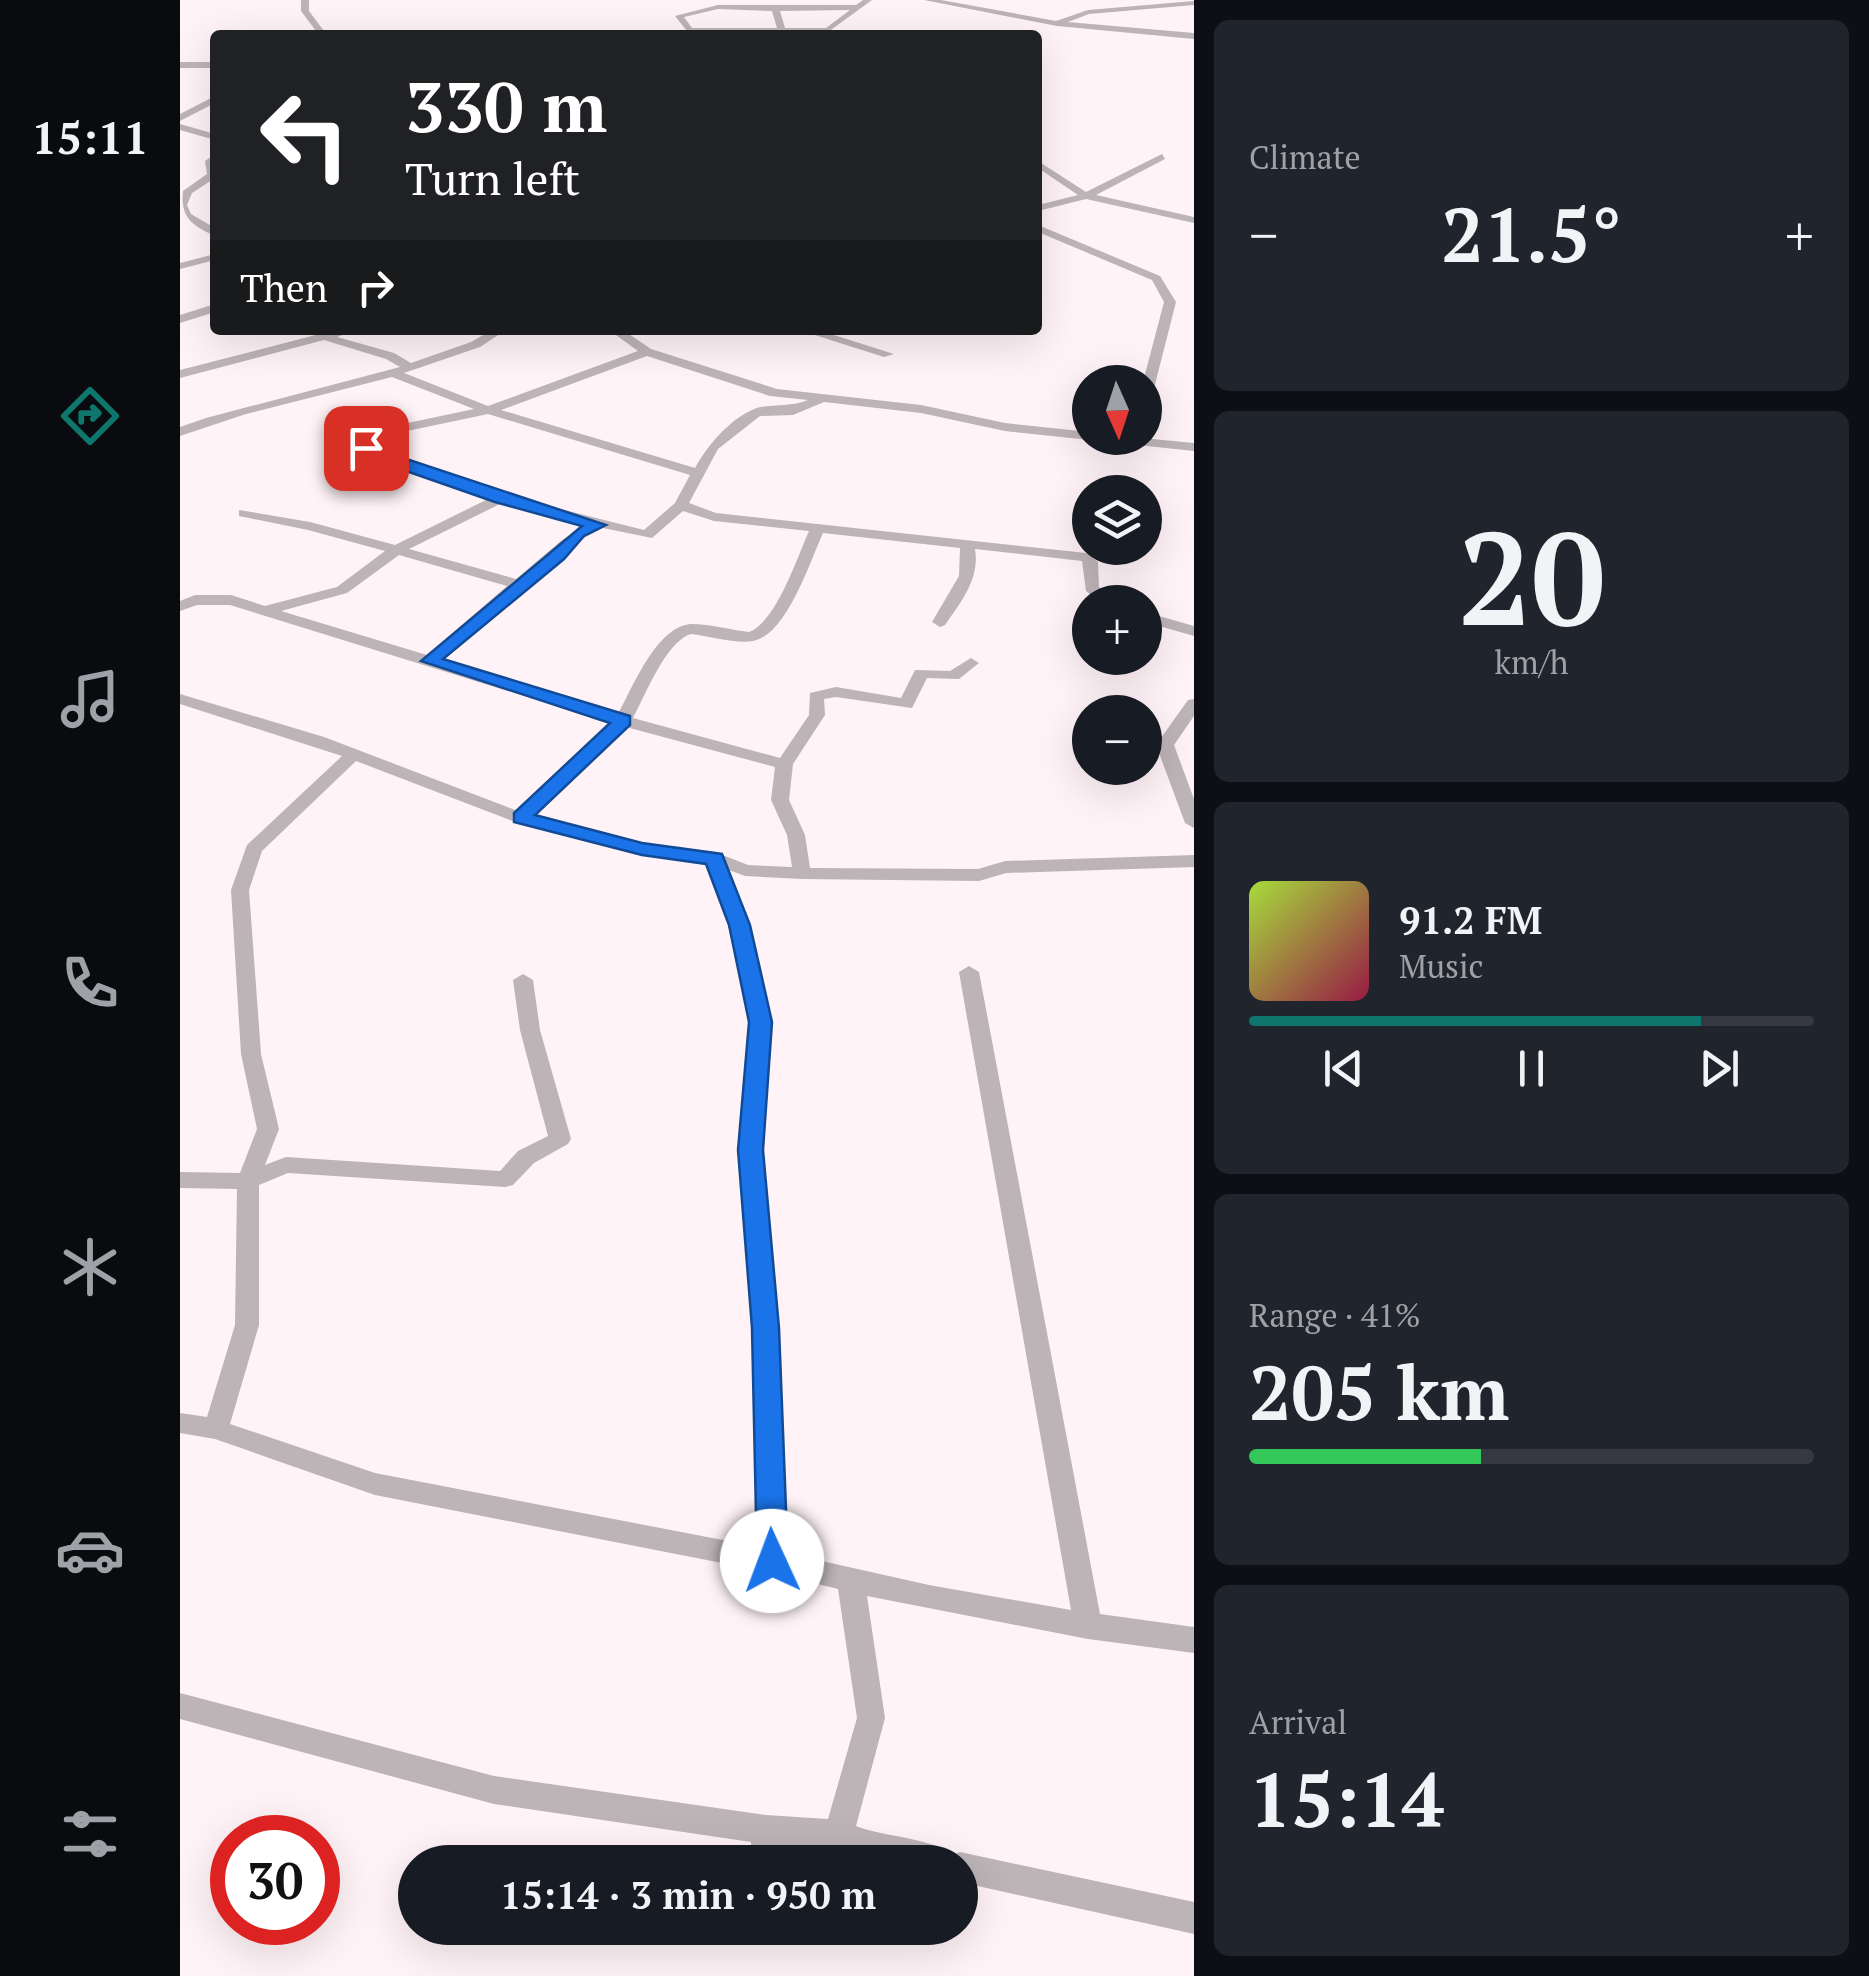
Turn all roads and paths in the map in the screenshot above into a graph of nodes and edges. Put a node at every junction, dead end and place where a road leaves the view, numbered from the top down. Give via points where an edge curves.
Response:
1 (868, 0) edge
2 (928, 0) edge
3 (1002, 1) edge
4 (690, 2) dead end
5 (308, 4) edge
6 (1194, 4) edge
7 (718, 7) junction
8 (855, 7) junction
9 (776, 9) junction
10 (986, 12) junction
11 (1057, 24) junction
12 (321, 30) edge
13 (691, 30) edge
14 (782, 30) edge
15 (828, 30) edge
16 (1194, 36) edge
17 (210, 64) edge
18 (180, 65) edge
19 (210, 103) edge
20 (180, 118) edge
21 (180, 127) edge
22 (210, 136) edge
23 (1162, 157) dead end
24 (1042, 167) edge
25 (210, 177) edge
26 (1086, 196) junction
27 (1042, 207) edge
28 (1194, 220) edge
29 (210, 230) edge
30 (1042, 230) edge
31 (210, 258) edge
32 (180, 266) edge
33 (210, 310) edge
34 (180, 319) edge
35 (301, 335) edge
36 (316, 335) edge
37 (336, 335) edge
38 (492, 335) edge
39 (623, 335) edge
40 (822, 335) edge
41 (329, 338) junction
42 (646, 352) junction
43 (888, 354) dead end
44 (1154, 365) edge
45 (404, 372) junction
46 (180, 374) edge
47 (819, 400) junction
48 (488, 410) junction
49 (180, 432) edge
50 (1072, 434) edge
51 (1162, 443) edge
52 (1194, 447) edge
53 (697, 473) junction
54 (500, 498) junction
55 (681, 505) junction
56 (244, 514) dead end
57 (598, 525) junction
58 (818, 528) junction
59 (966, 543) junction
60 (398, 549) junction
61 (518, 584) junction
62 (1091, 585) edge
63 (180, 606) edge
64 (260, 612) junction
65 (940, 622) dead end
66 (1162, 622) edge
67 (1194, 630) edge
68 (430, 661) junction
69 (971, 663) dead end
70 (180, 699) edge
71 (1194, 704) edge
72 (623, 720) junction
73 (354, 754) junction
74 (784, 764) junction
75 (521, 818) junction
76 (1194, 823) edge
77 (714, 858) junction
78 (1194, 862) edge
79 (802, 873) junction
80 (969, 972) dead end
81 (523, 980) dead end
82 (180, 1180) edge
83 (248, 1180) junction
84 (180, 1423) edge
85 (216, 1429) junction
86 (772, 1561) junction
87 (851, 1582) junction
88 (1088, 1627) junction
89 (1194, 1640) edge
90 (180, 1706) edge
91 (766, 1830) junction
92 (839, 1834) junction
93 (766, 1845) edge
94 (865, 1845) edge
95 (978, 1870) edge
96 (1194, 1918) edge

1 - 8 street
2 - 10 street
3 - 10 street
4 - 7 street
5 - 12 street
6 - 11 street via 1088,12
7 - 9 street
7 - 13 street via 682,12
8 - 9 street
8 - 15 street
9 - 14 street
10 - 11 street
11 - 16 street
17 - 18 street
19 - 20 street
21 - 22 street
23 - 26 street
24 - 26 street
25 - 29 street via 188,191 182,205
26 - 27 street
26 - 28 street
30 - 44 street via 1156,278 1170,302
31 - 32 street
33 - 34 street
35 - 46 street
36 - 41 street
37 - 41 street
38 - 45 street
39 - 42 street
40 - 43 street
41 - 45 street via 390,356
42 - 47 street
42 - 48 street
45 - 48 street
45 - 49 street via 234,410
47 - 50 street
47 - 53 street via 794,411 758,412 713,447
48 - 53 street
48 - 54 street via 389,431 366,448
51 - 52 street
53 - 55 street
54 - 57 street
54 - 60 street
55 - 57 street via 647,536
55 - 58 street via 714,517
56 - 60 street
57 - 61 street via 578,532 558,556
58 - 59 street
58 - 72 street via 763,632 677,633
59 - 62 street via 1086,557
59 - 65 street via 971,557 963,592
60 - 61 street
60 - 64 street via 342,590
61 - 68 street
63 - 64 street via 214,598
64 - 68 street
66 - 67 street
68 - 72 street
69 - 74 street via 953,676 921,673 906,704 836,692 816,696 816,715
70 - 73 street
71 - 76 street via 1165,744
72 - 74 street
72 - 75 street
73 - 75 street
73 - 83 street via 253,849 240,890 251,1054 268,1129
74 - 79 street via 780,800 796,835
75 - 77 street via 642,849
77 - 79 street via 745,870
77 - 86 street via 740,925 761,1022 751,1150 766,1328
78 - 79 street via 1005,867 979,875
80 - 88 street
81 - 83 street via 560,1139 526,1157 505,1179 286,1165
82 - 83 street
83 - 85 street via 247,1325
84 - 85 street
85 - 86 street via 376,1484
86 - 87 street
87 - 88 street
87 - 92 street via 871,1718
88 - 89 street
90 - 91 street via 494,1790
91 - 92 street
91 - 93 street
92 - 94 street
95 - 96 street

